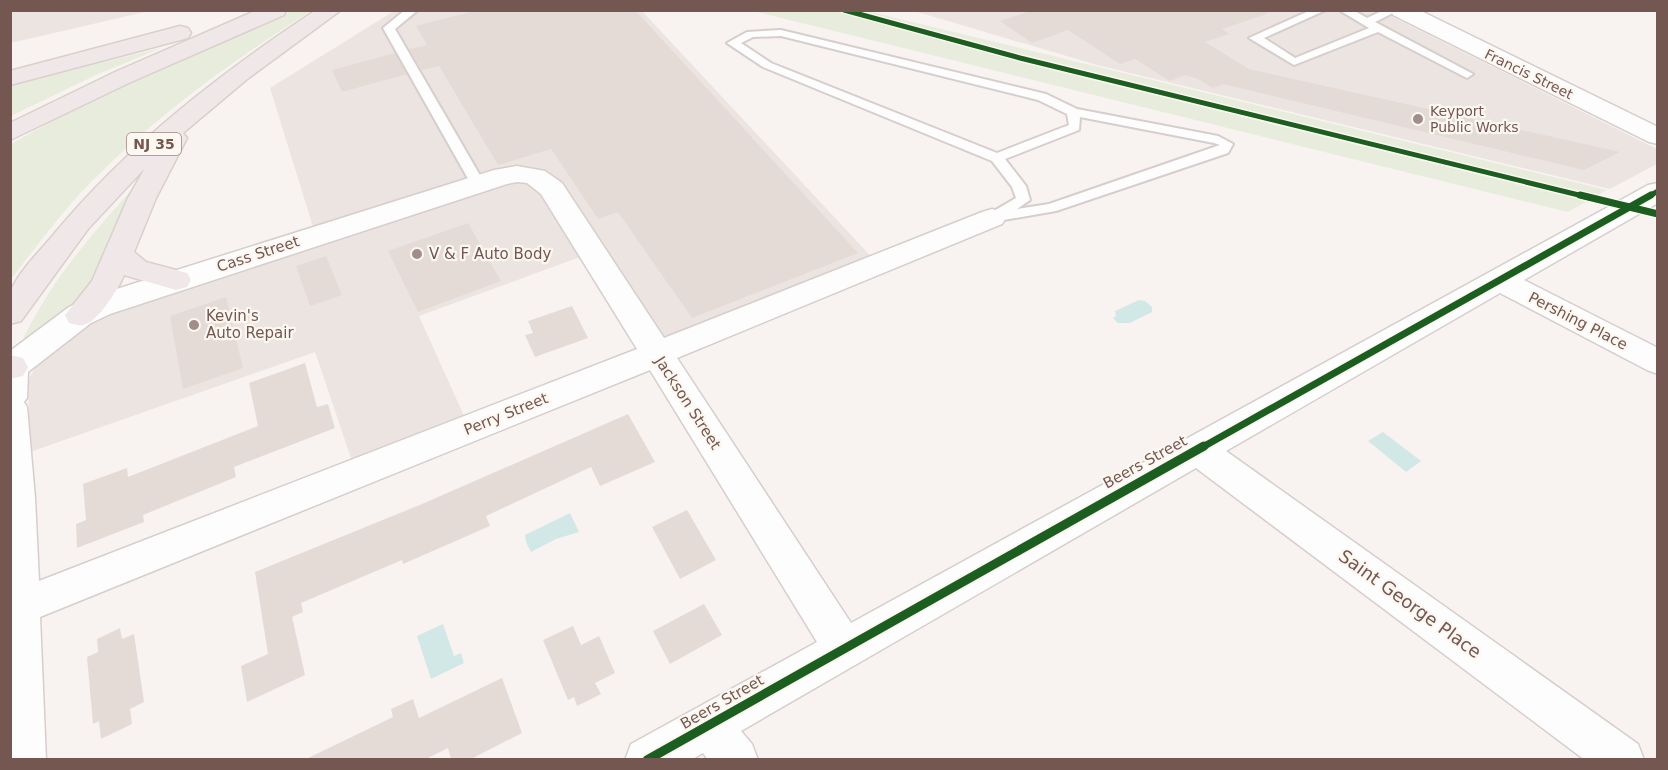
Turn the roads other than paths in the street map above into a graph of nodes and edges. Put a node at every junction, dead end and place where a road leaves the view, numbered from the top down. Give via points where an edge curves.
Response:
1 (250, 10) edge
2 (276, 10) edge
3 (331, 10) edge
4 (413, 10) edge
5 (1321, 10) edge
6 (1344, 10) edge
7 (1394, 10) edge
8 (1401, 10) edge
9 (1366, 22) junction
10 (1378, 28) junction
11 (1467, 74) dead end
12 (10, 78) edge
13 (1074, 112) junction
14 (188, 113) junction
15 (10, 133) edge
16 (1658, 137) edge
17 (997, 158) junction
18 (520, 174) joint
19 (478, 184) junction
20 (1658, 191) edge
21 (992, 218) junction
22 (119, 255) junction
23 (176, 280) junction
24 (1499, 280) junction
25 (10, 313) edge
26 (80, 315) junction
27 (656, 354) junction
28 (1658, 362) edge
29 (11, 377) edge
30 (10, 406) edge
31 (1196, 449) junction
32 (20, 606) junction
33 (844, 648) junction
34 (709, 724) junction
35 (24, 759) edge
36 (647, 759) edge
37 (736, 759) edge
38 (1622, 759) edge

1 - 12 highway via 164,38
2 - 15 highway via 131,73
3 - 14 highway, NJ 35 via 247,66
4 - 19 lane via 388,28
5 - 10 lane via 1255,38 1294,62
6 - 9 lane
7 - 9 lane
8 - 16 street, Francis Street
9 - 10 lane
10 - 11 lane
13 - 17 lane via 1075,127
13 - 17 lane via 1031,94 781,33 750,34 733,43 767,65
13 - 21 lane via 1227,144 1223,150 1051,208
14 - 22 highway via 142,198
14 - 25 highway, NJ 35 via 89,210
17 - 21 lane via 1019,186 1023,200
18 - 19 street, Cass Street
18 - 27 street, Jackson Street via 536,176 548,184
19 - 23 street, Cass Street
20 - 24 street, Beers Street
21 - 27 street, Perry Street
22 - 23 highway via 136,270
22 - 26 highway via 105,285
23 - 26 street, Cass Street
24 - 28 street, Pershing Place
24 - 31 street, Beers Street
26 - 29 street, Cass Street
27 - 32 street, Perry Street
27 - 33 street, Jackson Street
30 - 32 street
31 - 33 street, Beers Street
31 - 38 street, Saint George Place
32 - 35 street
33 - 34 street, Beers Street
34 - 36 street, Beers Street
34 - 37 street

